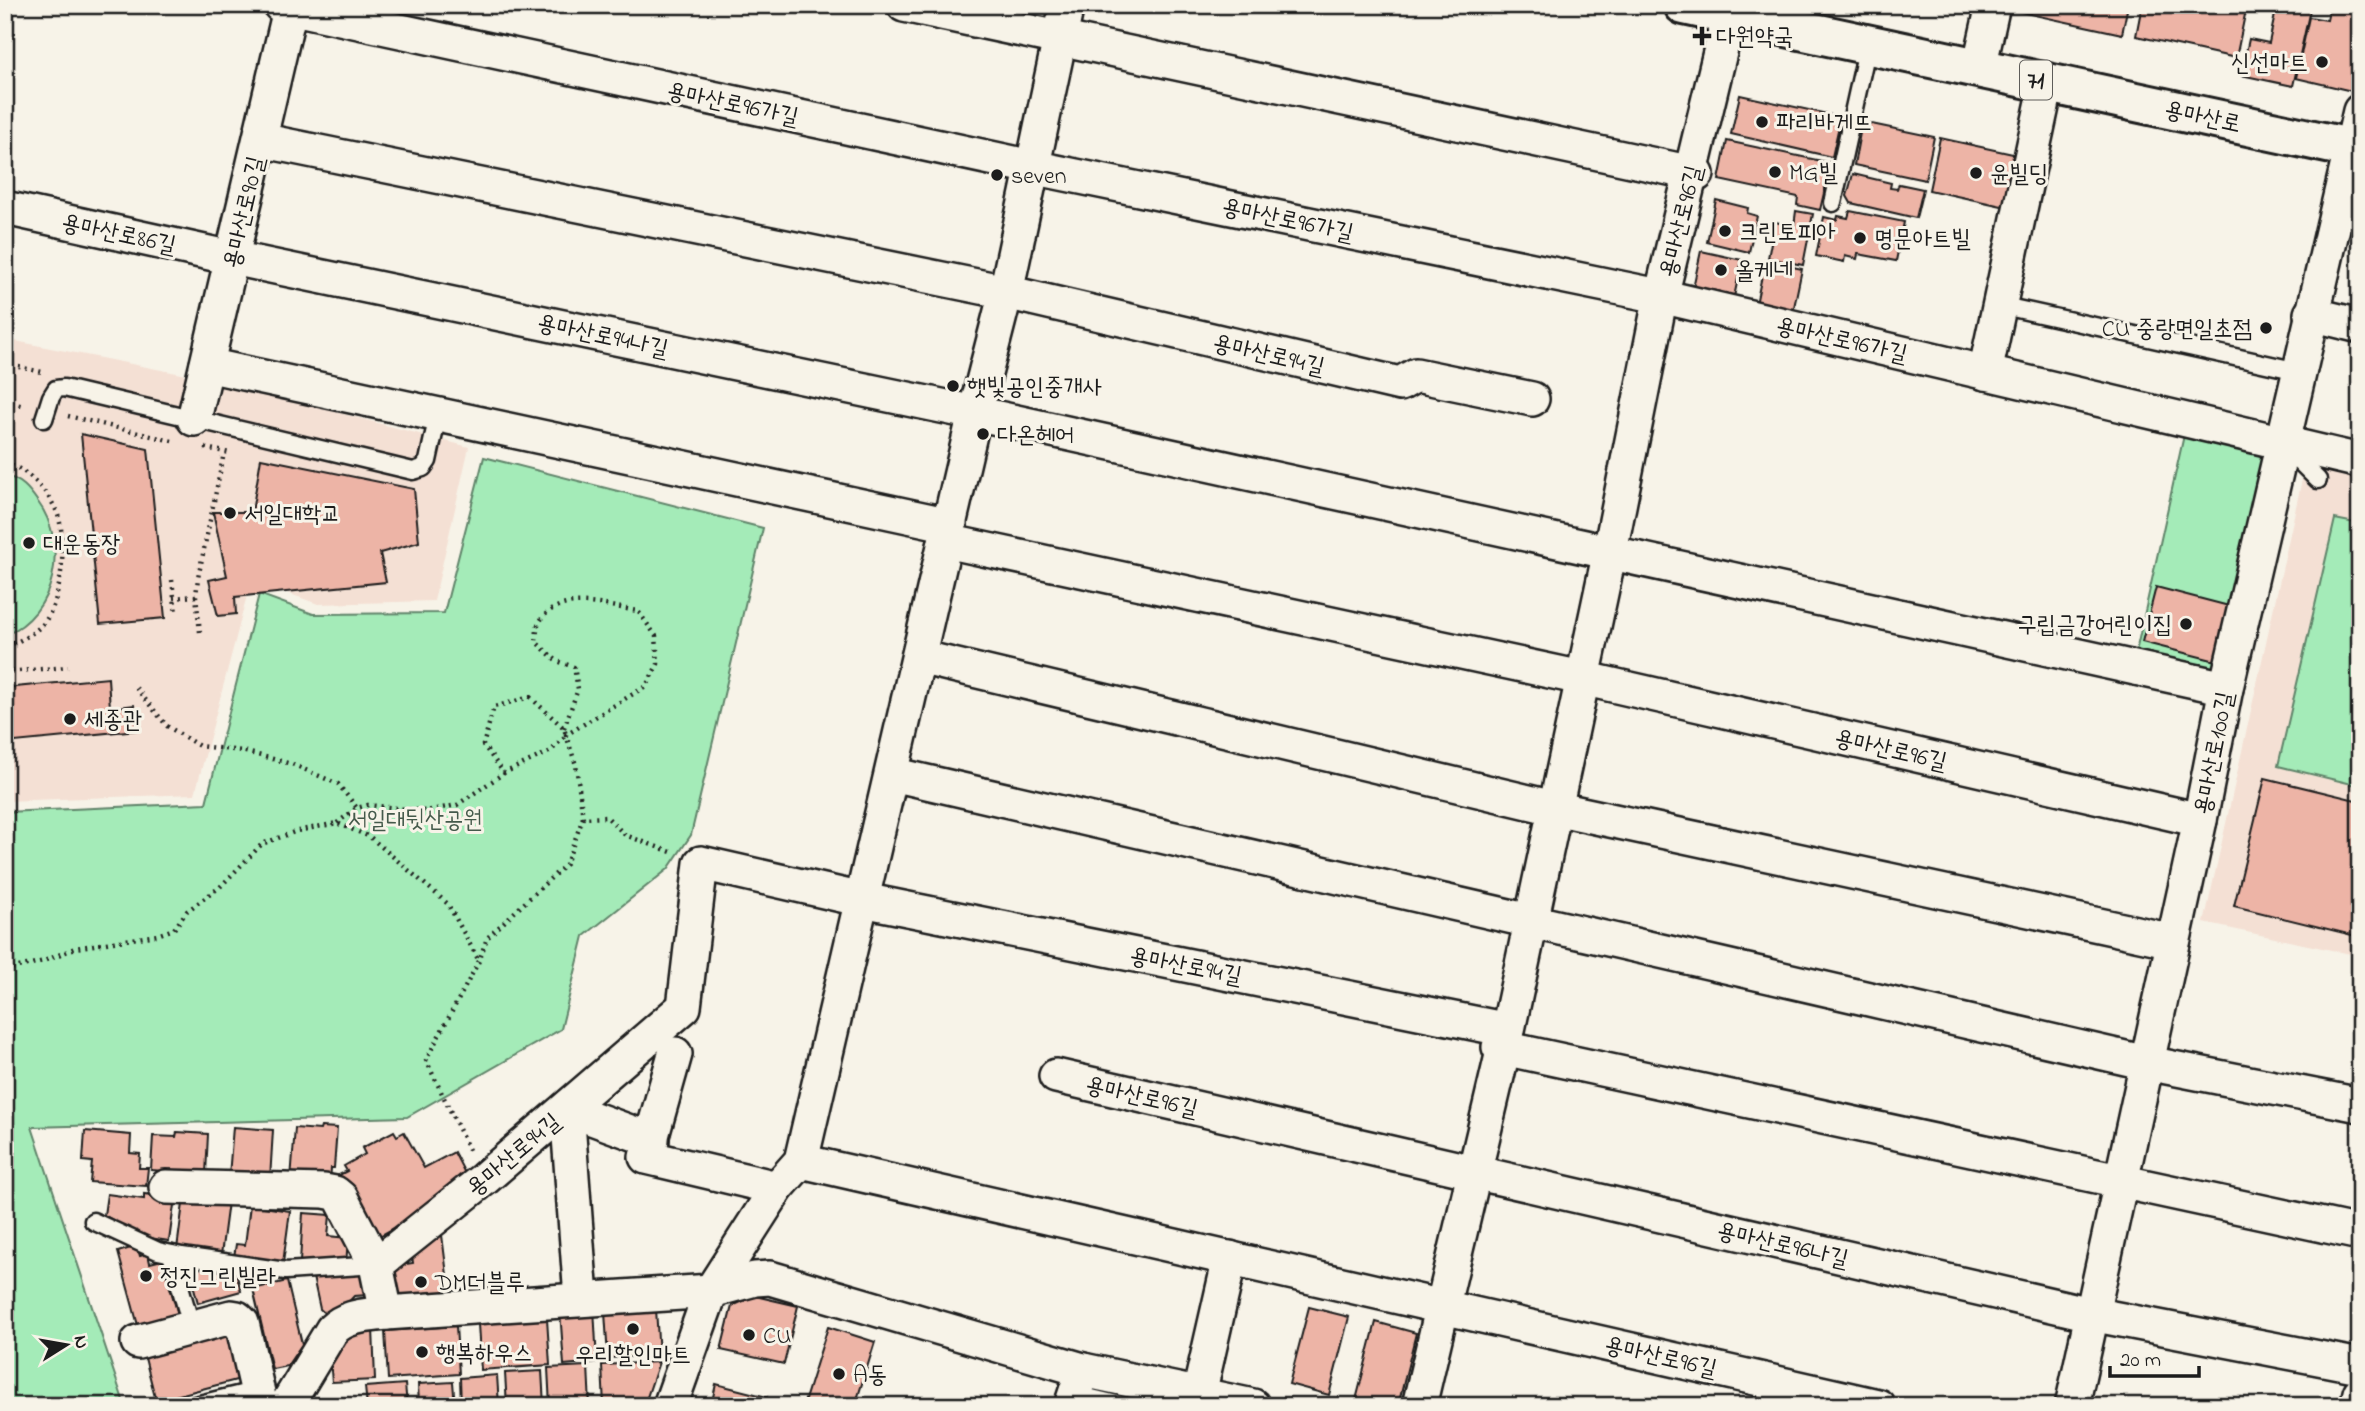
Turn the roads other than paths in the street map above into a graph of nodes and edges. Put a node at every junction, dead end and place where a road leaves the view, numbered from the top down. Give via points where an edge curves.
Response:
1 (904, 5) edge
2 (1067, 5) edge
3 (1684, 5) edge
4 (1993, 5) edge
5 (287, 6) edge
6 (1730, 15) junction
7 (1060, 39) junction
8 (1868, 45) junction
9 (1979, 68) junction
10 (2047, 83) junction
11 (2360, 111) edge
12 (260, 140) junction
13 (2356, 149) edge
14 (1032, 167) junction
15 (1694, 173) junction
16 (1833, 203) dead end
17 (5, 208) edge
18 (232, 258) junction
19 (1006, 292) junction
20 (1661, 296) junction
21 (1999, 305) junction
22 (2311, 314) junction
23 (2360, 326) edge
24 (206, 365) junction
25 (2298, 371) junction
26 (1985, 373) junction
27 (1532, 399) dead end
28 (975, 413) junction
29 (39, 414) road end
30 (438, 415) junction
31 (191, 436) junction
32 (2282, 444) junction
33 (2360, 461) edge
34 (2318, 480) dead end
35 (948, 533) junction
36 (1610, 551) junction
37 (919, 657) junction
38 (1582, 678) junction
39 (2226, 688) junction
40 (892, 774) junction
41 (1554, 808) junction
42 (2200, 820) junction
43 (863, 900) junction
44 (1531, 921) junction
45 (2173, 941) junction
46 (1504, 1042) junction
47 (676, 1054) dead end
48 (2147, 1063) junction
49 (1056, 1076) dead end
50 (2360, 1105) edge
51 (567, 1109) junction
52 (652, 1139) junction
53 (801, 1161) junction
54 (1474, 1174) junction
55 (2121, 1181) junction
56 (166, 1187) dead end
57 (777, 1188) junction
58 (93, 1221) dead end
59 (2360, 1233) edge
60 (171, 1254) junction
61 (1230, 1258) junction
62 (376, 1265) junction
63 (711, 1291) junction
64 (581, 1298) junction
65 (1443, 1306) junction
66 (187, 1311) dead end
67 (386, 1313) junction
68 (2091, 1314) junction
69 (138, 1342) dead end
70 (2360, 1366) edge
71 (1076, 1390) edge
72 (2360, 1392) edge
73 (1199, 1394) junction
74 (268, 1401) edge
75 (1115, 1405) edge
76 (191, 1406) edge
77 (670, 1406) edge
78 (1253, 1406) edge
79 (1419, 1406) edge
80 (1878, 1406) edge
81 (2072, 1406) edge
82 (2357, 1406) edge

1 - 7 street
2 - 7 street
3 - 6 main road, 용마산로 / 71
4 - 9 street
5 - 12 street, 용마산로90길
5 - 14 street, 용마산로96가길
6 - 8 main road, 용마산로 / 71
6 - 15 street, 용마산로96길
7 - 14 street
7 - 15 street
8 - 9 main road, 용마산로 / 71
8 - 16 lane
9 - 10 main road, 용마산로 / 71
10 - 13 main road, 용마산로 / 71
10 - 21 street
11 - 13 street, 용마산로100길
12 - 18 street, 용마산로90길
12 - 19 street, 용마산로94길
13 - 22 street, 용마산로100길
14 - 19 street
14 - 20 street, 용마산로96가길
15 - 20 street, 용마산로96길
17 - 18 street, 용마산로86길
18 - 24 street, 용마산로90길
18 - 28 street, 용마산로94나길
19 - 27 street, 용마산로94길 via 1399,384 1416,376
19 - 28 street
20 - 26 street, 용마산로96가길
20 - 36 street, 용마산로96길
21 - 25 lane
21 - 26 street
22 - 23 street
22 - 25 street, 용마산로100길
24 - 30 street
24 - 31 street, 용마산로90길
25 - 32 street, 용마산로100길
26 - 32 street, 용마산로96가길
28 - 35 street
28 - 36 street
29 - 31 lane via 56,389 65,388
30 - 31 lane via 428,461 414,471
30 - 35 street
32 - 33 street
32 - 34 lane
32 - 39 street, 용마산로100길
35 - 37 street
35 - 38 street
36 - 38 street, 용마산로96길
36 - 39 street
37 - 40 street
37 - 41 street
38 - 41 street, 용마산로96길
38 - 42 street, 용마산로96길
39 - 42 street, 용마산로100길
40 - 43 street
40 - 44 street
41 - 44 street, 용마산로96길
41 - 45 street
42 - 45 street, 용마산로100길
43 - 46 street, 용마산로94길
43 - 51 street, 용마산로94길 via 701,863 684,1007
43 - 53 street
44 - 46 street, 용마산로96길
44 - 48 street
45 - 48 street, 용마산로100길
46 - 54 street, 용마산로96길
46 - 55 street, 용마산로94길
47 - 52 street
48 - 50 street
48 - 55 street, 용마산로100길
49 - 54 street, 용마산로96길
51 - 52 street
51 - 62 street, 용마산로94길
51 - 64 street, 용마산로94길
52 - 57 street via 646,1157
53 - 57 street
53 - 61 street
54 - 65 street, 용마산로96길
54 - 68 street, 용마산로96나길
55 - 59 street, 용마산로94길
55 - 68 street, 용마산로100길
56 - 62 street via 335,1193
57 - 63 street
58 - 60 lane
60 - 62 lane via 286,1271
60 - 66 lane
61 - 65 street
61 - 73 street
62 - 67 street
63 - 64 street
63 - 71 street via 771,1278
63 - 77 street
64 - 67 street
65 - 79 street, 용마산로96길
65 - 80 street, 용마산로96길
67 - 74 street via 341,1322
68 - 70 street
68 - 81 street, 용마산로100길
69 - 74 street via 237,1318
71 - 73 street
71 - 75 lane
72 - 82 street
73 - 78 street
74 - 76 lane

